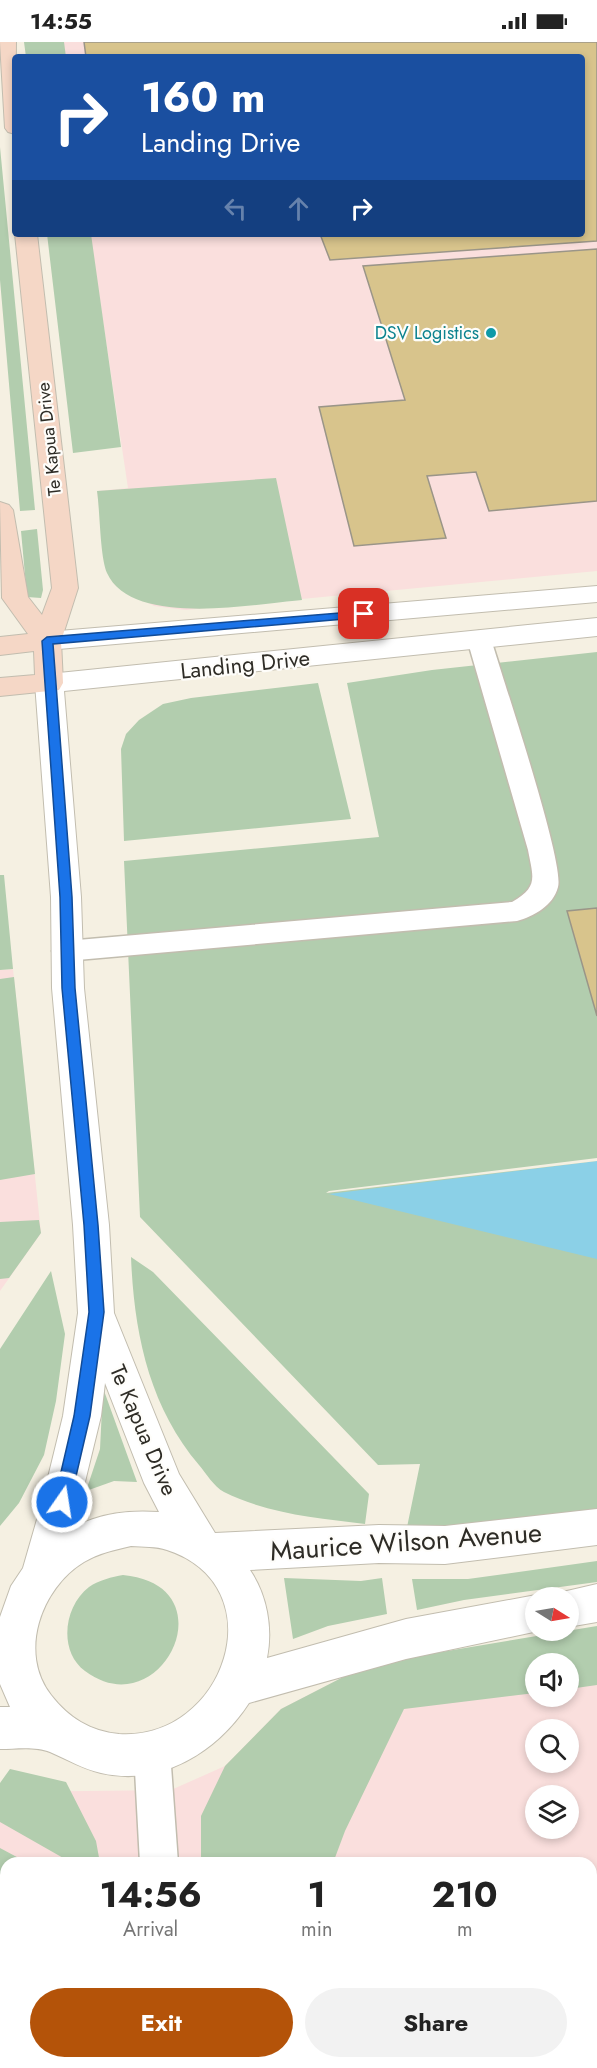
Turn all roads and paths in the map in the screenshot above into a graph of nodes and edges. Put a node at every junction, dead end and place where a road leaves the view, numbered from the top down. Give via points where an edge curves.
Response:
1 (6, 42) edge
2 (12, 99) edge
3 (26, 237) edge
4 (0, 513) edge
5 (597, 594) edge
6 (597, 627) edge
7 (479, 639) junction
8 (47, 641) junction
9 (0, 646) edge
10 (49, 683) junction
11 (0, 687) edge
12 (66, 951) junction
13 (96, 1312) junction
14 (597, 1527) edge
15 (207, 1549) junction
16 (24, 1585) edge
17 (597, 1603) edge
18 (579, 1606) edge
19 (525, 1616) edge
20 (238, 1686) junction
21 (0, 1728) edge
22 (57, 1733) junction
23 (152, 1752) junction
24 (159, 1857) edge

1 - 2 street
3 - 8 street, Te Kapua Drive via 65,588
4 - 8 street via 15,598
5 - 8 street, Landing Drive
6 - 7 street, Landing Drive
7 - 10 street, Landing Drive
7 - 12 lane via 541,850 547,884 538,901 517,910
8 - 9 street, Landing Drive
8 - 10 street, Te Kapua Drive
10 - 11 street, Landing Drive
10 - 12 street, Te Kapua Drive via 66,897
12 - 13 street, Te Kapua Drive
13 - 15 street, Te Kapua Drive via 163,1482
13 - 16 street, Te Kapua Drive via 82,1416 62,1502
14 - 15 street, Maurice Wilson Avenue via 445,1545
15 - 16 street via 169,1530 134,1526 99,1533 67,1549
15 - 20 street via 233,1574 245,1600 251,1628 249,1657
16 - 22 street, Te Kapua Drive via 14,1649 19,1681 34,1710
17 - 18 street
19 - 20 street via 406,1639
20 - 23 street via 223,1709 203,1728
21 - 22 street
22 - 23 street via 102,1752
23 - 24 lane

